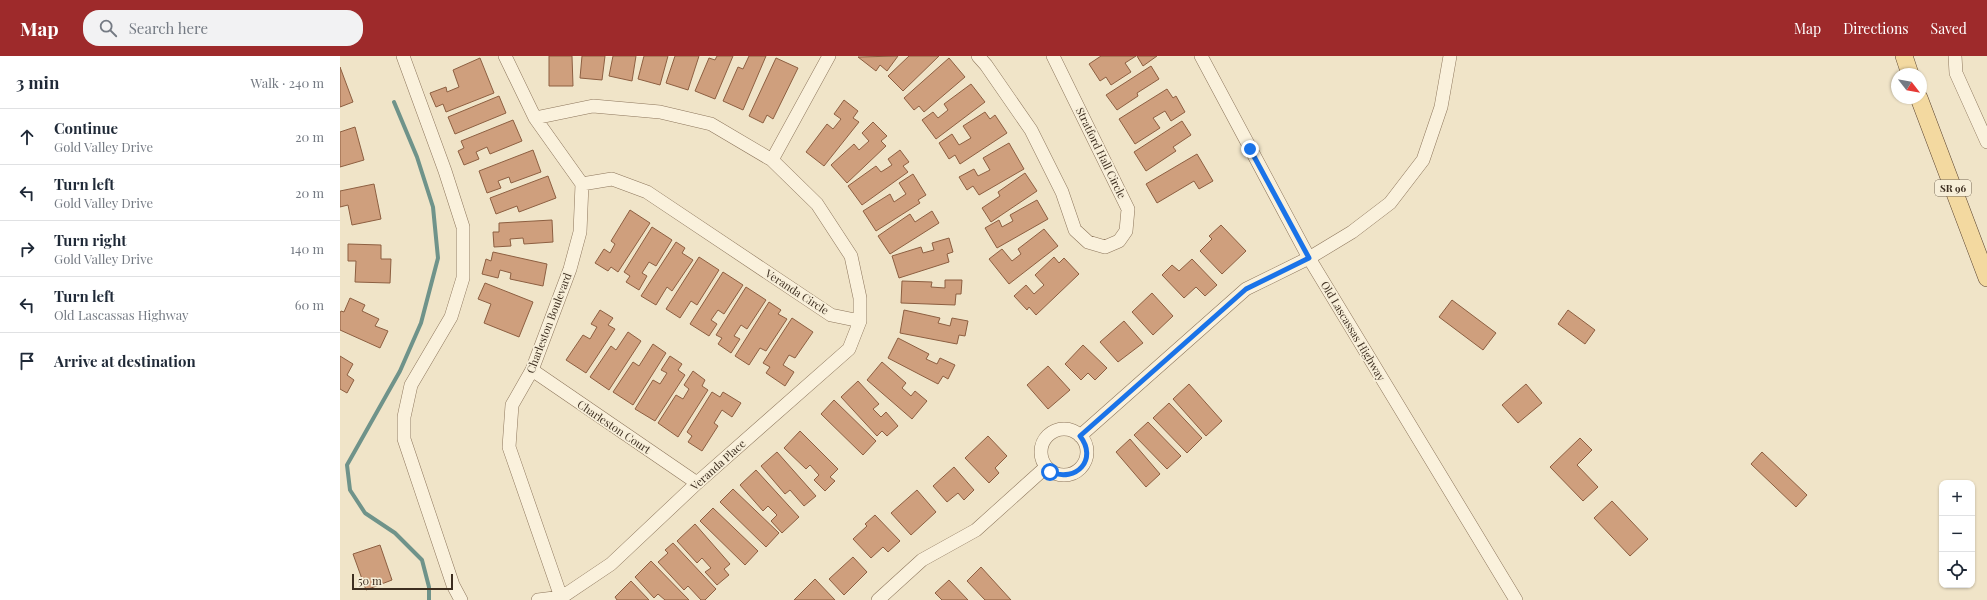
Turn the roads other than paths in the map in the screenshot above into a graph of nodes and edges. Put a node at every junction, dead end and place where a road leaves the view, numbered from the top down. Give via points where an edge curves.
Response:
1 (403, 56) edge
2 (505, 56) edge
3 (829, 56) edge
4 (978, 56) edge
5 (1053, 56) edge
6 (1201, 56) edge
7 (1450, 56) edge
8 (1904, 56) edge
9 (1955, 56) edge
10 (1908, 68) edge
11 (1921, 104) edge
12 (535, 118) junction
13 (1987, 142) edge
14 (772, 160) junction
15 (582, 184) junction
16 (1309, 258) junction
17 (1987, 278) edge
18 (860, 321) junction
19 (532, 370) junction
20 (1080, 436) junction
21 (1046, 467) junction
22 (697, 483) junction
23 (562, 598) edge
24 (461, 600) edge
25 (538, 600) edge
26 (878, 600) edge
27 (1516, 600) edge

1 - 24 street via 463,227 463,278 451,317 411,385 404,417 404,439 453,585
2 - 12 street
3 - 14 street
4 - 5 street, Stratford Hall Circle via 1031,130 1062,192 1075,230 1088,242 1105,247 1119,241 1126,230 1128,209
6 - 16 street, Old Lascassas Highway
7 - 16 street via 1441,107 1423,160 1390,203 1352,232
8 - 10 main road
9 - 13 street via 1956,72
11 - 17 main road, SR 96
12 - 14 street via 593,106 660,112 711,124
12 - 15 street
14 - 18 street via 817,204 851,256 860,298
15 - 18 street, Veranda Circle via 612,179 647,192 832,315
15 - 19 street, Charleston Boulevard via 580,232 557,306
16 - 20 street via 1246,289
16 - 27 street, Old Lascassas Highway
18 - 22 street, Veranda Place via 849,349
19 - 22 street, Charleston Court
19 - 23 street, Charleston Boulevard via 512,405 509,447
20 - 21 street via 1064,429 1049,434 1041,448 1040,456
20 - 21 street via 1087,449 1079,470 1066,476 1058,475
21 - 26 street via 976,530 922,560
22 - 23 street, Veranda Place via 611,564
23 - 25 street

